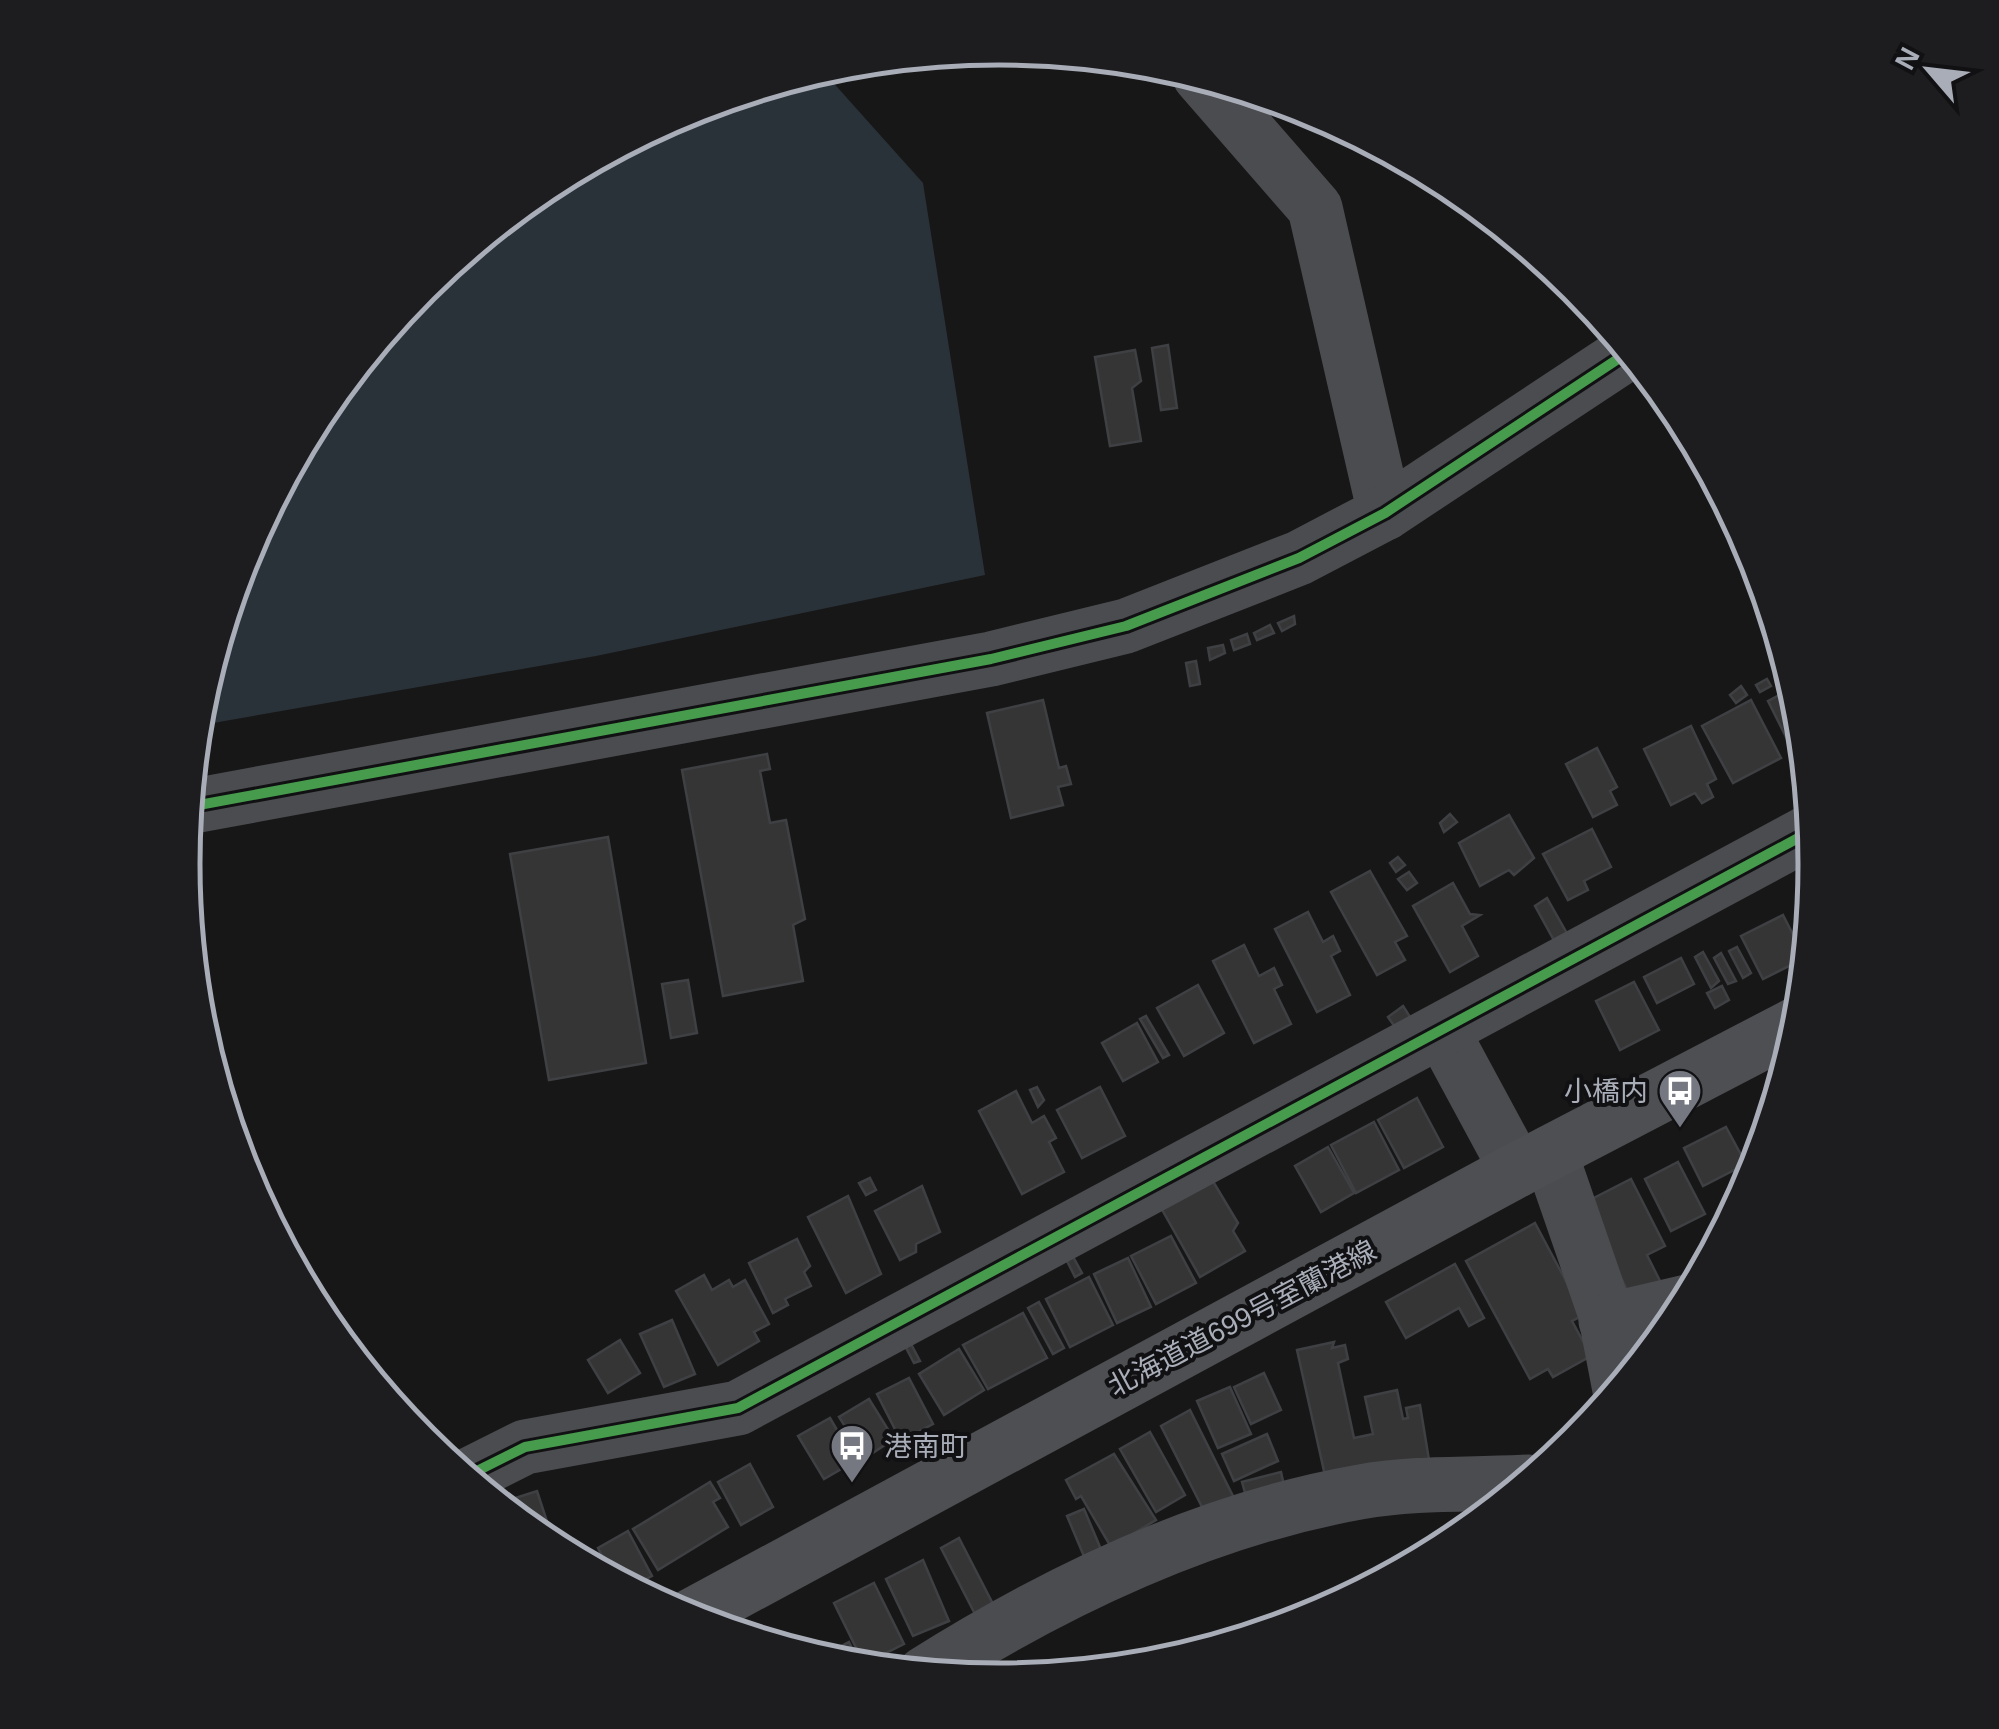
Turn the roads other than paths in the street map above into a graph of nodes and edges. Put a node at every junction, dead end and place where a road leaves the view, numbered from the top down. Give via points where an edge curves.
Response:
1 (1217, 95) edge
2 (1618, 359) edge
3 (1385, 514) junction
4 (203, 804) edge
5 (1798, 838) edge
6 (1442, 1031) junction
7 (1781, 1032) edge
8 (1534, 1161) junction
9 (1665, 1307) edge
10 (1606, 1321) junction
11 (1616, 1373) edge
12 (478, 1470) edge
13 (1506, 1483) edge
14 (707, 1608) edge
15 (943, 1662) edge

1 - 3 street via 1315,208
2 - 3 street
3 - 4 street via 1299,558 1126,626 992,660
5 - 6 street
6 - 8 street
6 - 12 street via 738,1408 526,1447
7 - 8 main road, 北海道道699号室蘭港線
8 - 10 street
8 - 14 main road, 北海道道699号室蘭港線
9 - 10 street
10 - 11 street
13 - 15 street via 1364,1491 1272,1511 1014,1617

